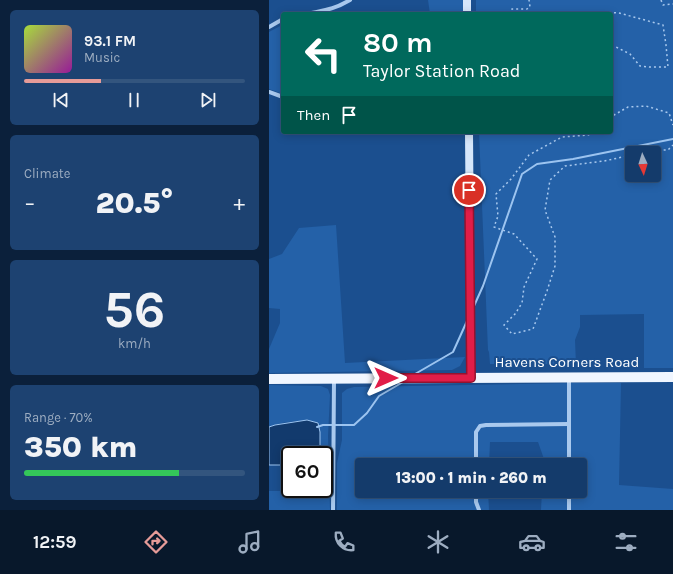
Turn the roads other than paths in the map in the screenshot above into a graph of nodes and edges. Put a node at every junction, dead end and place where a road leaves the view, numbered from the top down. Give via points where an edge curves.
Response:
1 (350, 0) edge
2 (467, 0) edge
3 (324, 12) edge
4 (467, 12) edge
5 (281, 20) edge
6 (269, 27) edge
7 (269, 92) edge
8 (281, 96) edge
9 (469, 134) edge
10 (673, 376) edge
11 (569, 377) junction
12 (334, 378) junction
13 (471, 378) junction
14 (269, 379) edge
15 (569, 424) junction
16 (476, 458) edge
17 (569, 458) edge
18 (476, 498) edge
19 (569, 498) edge
20 (333, 510) edge
21 (479, 510) edge
22 (569, 510) edge

1 - 3 street via 338,8
2 - 4 main road
5 - 6 street
7 - 8 street
9 - 13 main road
10 - 11 main road, Havens Corners Road
11 - 13 main road, Havens Corners Road
11 - 15 street
12 - 13 main road, Havens Corners Road
12 - 14 main road, Havens Corners Road
12 - 20 street
15 - 16 street via 480,426 476,432
15 - 17 street
18 - 21 street
19 - 22 street

